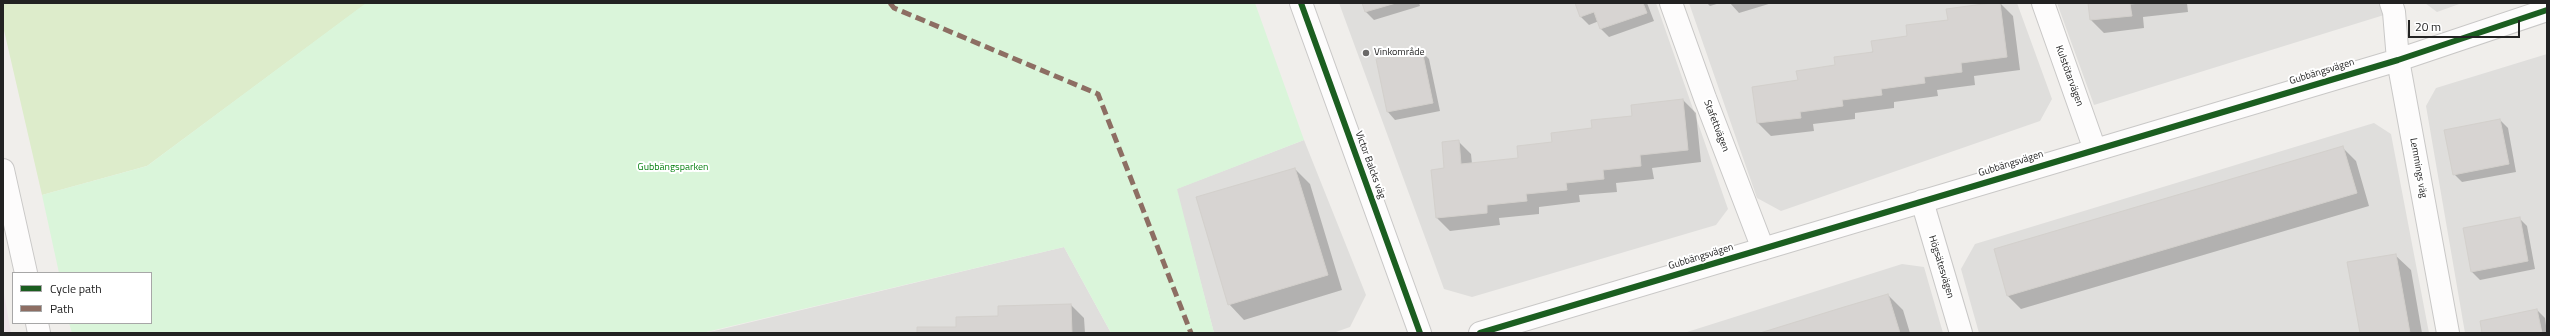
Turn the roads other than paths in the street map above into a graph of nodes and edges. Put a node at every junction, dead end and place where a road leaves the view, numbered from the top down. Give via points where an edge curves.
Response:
1 (1301, 3) edge
2 (1671, 3) edge
3 (2042, 3) edge
4 (2391, 3) edge
5 (2547, 10) edge
6 (2398, 60) junction
7 (2096, 150) junction
8 (3, 170) edge
9 (1922, 201) junction
10 (1763, 249) junction
11 (26, 272) edge
12 (1420, 333) edge
13 (1480, 333) edge
14 (1961, 333) edge
15 (2448, 333) edge

1 - 12 street, Victor Balcks väg
2 - 10 street, Stafettvägen
3 - 7 street, Kulstötarvägen
4 - 6 street, Lemmings väg
5 - 6 street, Gubbängsvägen
6 - 7 street, Gubbängsvägen
6 - 15 street, Lemmings väg
7 - 9 street, Gubbängsvägen
8 - 11 street
9 - 10 street, Gubbängsvägen
9 - 14 street, Högsätesvägen
10 - 13 street, Gubbängsvägen

